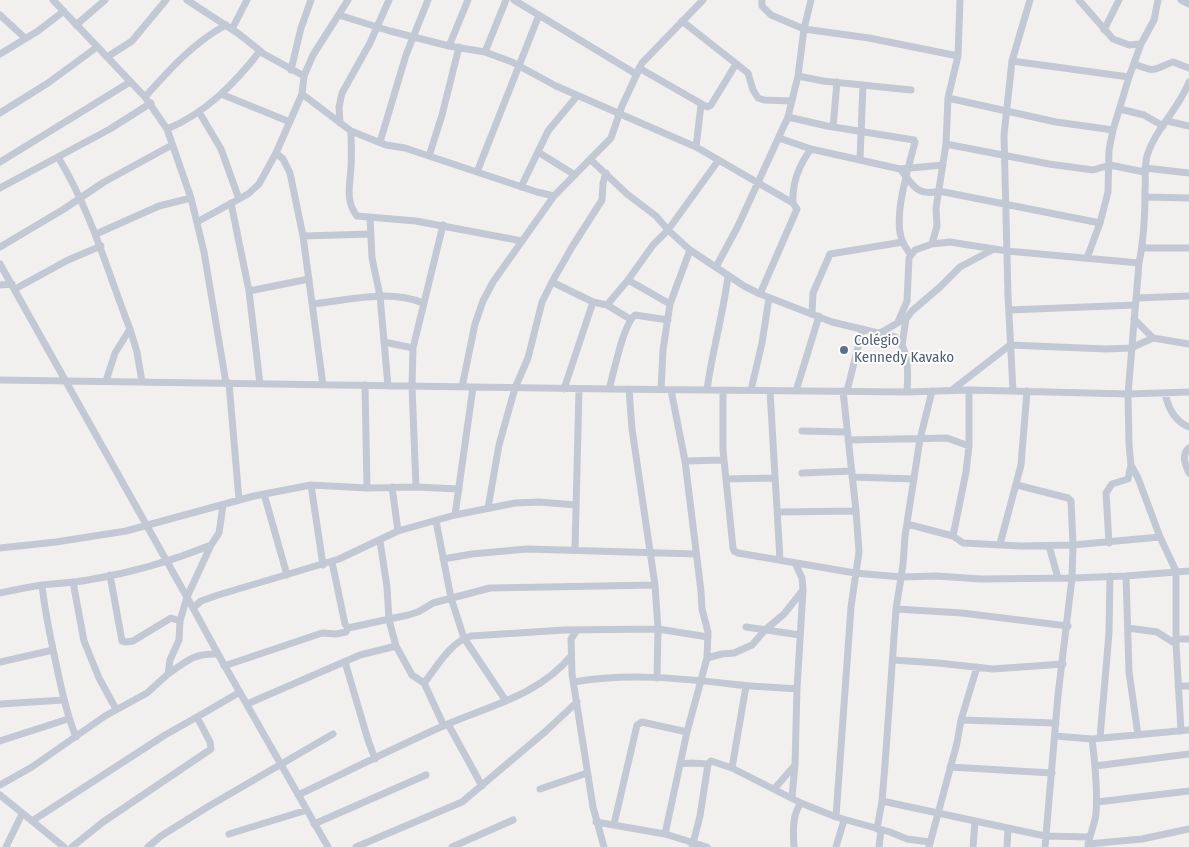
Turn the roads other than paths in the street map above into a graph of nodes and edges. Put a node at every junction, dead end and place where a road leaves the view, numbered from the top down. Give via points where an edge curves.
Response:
1 (53, 0) edge
2 (105, 0) edge
3 (166, 0) edge
4 (187, 0) edge
5 (246, 0) edge
6 (311, 0) edge
7 (348, 0) edge
8 (389, 0) edge
9 (428, 0) edge
10 (468, 0) edge
11 (506, 0) edge
12 (514, 0) edge
13 (762, 0) edge
14 (812, 0) edge
15 (960, 0) edge
16 (1030, 0) edge
17 (1079, 0) edge
18 (1118, 0) edge
19 (1158, 0) edge
20 (1181, 0) edge
21 (699, 1) edge
22 (1189, 4) edge
23 (64, 12) junction
24 (0, 15) edge
25 (339, 15) junction
26 (539, 15) junction
27 (682, 21) junction
28 (76, 25) junction
29 (229, 27) junction
30 (378, 28) junction
31 (804, 29) junction
32 (1104, 30) junction
33 (413, 37) junction
34 (25, 38) junction
35 (1141, 44) junction
36 (1129, 45) junction
37 (449, 46) junction
38 (97, 47) junction
39 (459, 47) junction
40 (260, 51) junction
41 (485, 52) junction
42 (0, 54) edge
43 (1137, 55) junction
44 (958, 56) junction
45 (107, 57) junction
46 (1012, 61) junction
47 (736, 64) junction
48 (1134, 64) junction
49 (519, 66) junction
50 (1189, 68) edge
51 (291, 70) junction
52 (637, 71) junction
53 (304, 76) junction
54 (798, 76) junction
55 (1129, 77) junction
56 (130, 82) junction
57 (837, 82) junction
58 (1189, 82) edge
59 (863, 85) junction
60 (911, 90) dead end
61 (221, 94) junction
62 (302, 94) junction
63 (576, 96) junction
64 (145, 97) junction
65 (948, 98) junction
66 (792, 101) junction
67 (151, 104) junction
68 (701, 105) junction
69 (1120, 109) junction
70 (1006, 110) junction
71 (199, 112) junction
72 (0, 113) edge
73 (619, 115) junction
74 (788, 117) junction
75 (290, 122) junction
76 (340, 123) junction
77 (1165, 124) junction
78 (1189, 126) edge
79 (833, 127) junction
80 (167, 128) junction
81 (1113, 130) junction
82 (351, 131) junction
83 (860, 131) junction
84 (779, 138) junction
85 (380, 142) junction
86 (946, 144) junction
87 (172, 145) junction
88 (696, 148) junction
89 (811, 149) junction
90 (538, 152) junction
91 (276, 153) junction
92 (58, 156) junction
93 (429, 156) junction
94 (1004, 157) junction
95 (860, 159) junction
96 (590, 160) junction
97 (718, 161) junction
98 (0, 162) edge
99 (943, 165) junction
100 (1110, 165) junction
101 (1144, 170) junction
102 (905, 171) junction
103 (477, 172) junction
104 (606, 172) junction
105 (1189, 173) edge
106 (575, 175) junction
107 (757, 182) junction
108 (521, 187) junction
109 (0, 188) edge
110 (939, 191) junction
111 (554, 196) junction
112 (1145, 197) junction
113 (81, 198) junction
114 (191, 198) junction
115 (239, 198) junction
116 (1189, 198) edge
117 (231, 203) junction
118 (793, 203) junction
119 (1006, 203) junction
120 (370, 218) junction
121 (197, 222) junction
122 (1100, 223) junction
123 (442, 225) junction
124 (668, 230) junction
125 (96, 234) junction
126 (370, 234) junction
127 (303, 236) junction
128 (902, 239) junction
129 (522, 241) junction
130 (932, 244) junction
131 (101, 246) junction
132 (0, 247) edge
133 (1142, 248) junction
134 (1189, 248) edge
135 (690, 250) junction
136 (992, 250) junction
137 (1007, 251) junction
138 (910, 254) junction
139 (1088, 258) junction
140 (1139, 263) junction
141 (0, 264) edge
142 (716, 267) junction
143 (728, 276) junction
144 (309, 279) junction
145 (628, 280) junction
146 (552, 282) junction
147 (0, 285) edge
148 (13, 287) junction
149 (249, 291) junction
150 (760, 294) junction
151 (380, 296) junction
152 (1189, 296) edge
153 (769, 298) junction
154 (1136, 301) junction
155 (593, 302) junction
156 (423, 303) junction
157 (313, 304) junction
158 (670, 304) junction
159 (607, 305) junction
160 (1009, 310) junction
161 (816, 315) junction
162 (630, 319) junction
163 (906, 319) junction
164 (1134, 319) junction
165 (668, 320) junction
166 (898, 322) junction
167 (130, 329) junction
168 (862, 330) junction
169 (880, 333) junction
170 (1153, 338) junction
171 (384, 342) junction
172 (1189, 344) edge
173 (902, 345) junction
174 (1010, 345) junction
175 (413, 348) junction
176 (1131, 348) junction
177 (0, 380) edge
178 (65, 380) junction
179 (106, 381) junction
180 (142, 382) junction
181 (227, 383) junction
182 (260, 384) junction
183 (323, 385) junction
184 (365, 385) junction
185 (388, 386) junction
186 (412, 386) junction
187 (462, 387) junction
188 (473, 387) junction
189 (515, 388) junction
190 (564, 389) junction
191 (579, 389) junction
192 (609, 389) junction
193 (629, 389) junction
194 (661, 390) junction
195 (671, 390) junction
196 (707, 390) junction
197 (723, 390) junction
198 (752, 390) junction
199 (770, 390) junction
200 (952, 390) junction
201 (969, 390) junction
202 (796, 391) junction
203 (845, 391) junction
204 (932, 391) junction
205 (1013, 391) junction
206 (1027, 391) junction
207 (907, 392) junction
208 (1189, 392) edge
209 (1165, 393) junction
210 (1128, 394) junction
211 (1189, 427) edge
212 (802, 431) dead end
213 (847, 436) junction
214 (920, 439) junction
215 (969, 446) junction
216 (1189, 448) edge
217 (724, 460) junction
218 (685, 461) junction
219 (1131, 465) junction
220 (1188, 470) edge
221 (802, 473) dead end
222 (852, 474) junction
223 (775, 478) junction
224 (726, 479) junction
225 (914, 479) junction
226 (311, 485) junction
227 (1017, 485) junction
228 (416, 487) junction
229 (367, 488) junction
230 (392, 488) junction
231 (458, 489) junction
232 (264, 494) junction
233 (239, 500) junction
234 (222, 505) junction
235 (576, 505) junction
236 (488, 508) junction
237 (856, 511) junction
238 (778, 512) junction
239 (455, 515) junction
240 (436, 521) junction
241 (907, 524) junction
242 (146, 525) junction
243 (398, 531) junction
244 (953, 536) junction
245 (1160, 537) junction
246 (380, 541) junction
247 (1109, 542) junction
248 (1000, 544) junction
249 (211, 545) junction
250 (1073, 545) junction
251 (1049, 546) junction
252 (0, 548) edge
253 (575, 549) junction
254 (650, 554) junction
255 (696, 554) junction
256 (443, 559) junction
257 (166, 560) junction
258 (780, 560) junction
259 (332, 562) junction
260 (794, 563) junction
261 (323, 564) junction
262 (811, 566) junction
263 (1176, 571) junction
264 (1189, 571) edge
265 (855, 573) junction
266 (110, 575) junction
267 (287, 575) junction
268 (1110, 576) junction
269 (1126, 576) junction
270 (901, 577) junction
271 (802, 578) junction
272 (1058, 578) junction
273 (1072, 578) junction
274 (73, 582) junction
275 (42, 585) junction
276 (655, 585) junction
277 (803, 590) junction
278 (0, 593) edge
279 (187, 596) junction
280 (451, 598) junction
281 (194, 608) junction
282 (896, 609) junction
283 (389, 620) junction
284 (180, 621) junction
285 (1068, 626) junction
286 (746, 627) dead end
287 (348, 628) junction
288 (1128, 628) junction
289 (658, 629) junction
290 (565, 630) junction
291 (577, 630) junction
292 (766, 630) junction
293 (800, 635) junction
294 (464, 638) junction
295 (571, 639) junction
296 (708, 640) junction
297 (1189, 640) edge
298 (1176, 642) junction
299 (396, 646) junction
300 (53, 650) junction
301 (218, 654) junction
302 (722, 654) junction
303 (571, 656) junction
304 (707, 658) junction
305 (893, 660) junction
306 (0, 662) edge
307 (345, 662) junction
308 (1063, 664) junction
309 (224, 666) junction
310 (978, 667) junction
311 (168, 674) junction
312 (658, 678) junction
313 (701, 680) junction
314 (574, 682) junction
315 (424, 683) junction
316 (746, 686) junction
317 (1178, 686) junction
318 (1189, 686) edge
319 (796, 689) junction
320 (240, 692) junction
321 (64, 700) junction
322 (506, 701) junction
323 (577, 702) junction
324 (0, 704) edge
325 (247, 704) junction
326 (116, 709) junction
327 (197, 717) junction
328 (68, 719) junction
329 (961, 720) junction
330 (1056, 722) junction
331 (446, 725) junction
332 (1189, 730) edge
333 (1181, 731) junction
334 (687, 732) junction
335 (333, 734) dead end
336 (1138, 735) junction
337 (1055, 736) junction
338 (76, 737) junction
339 (1100, 738) junction
340 (1092, 739) junction
341 (0, 741) edge
342 (1189, 754) edge
343 (375, 759) junction
344 (280, 764) junction
345 (680, 764) junction
346 (708, 764) junction
347 (795, 765) junction
348 (1095, 766) junction
349 (950, 767) junction
350 (732, 768) junction
351 (587, 773) junction
352 (1052, 773) junction
353 (426, 775) dead end
354 (0, 786) edge
355 (482, 786) junction
356 (775, 788) junction
357 (540, 789) dead end
358 (1189, 790) edge
359 (0, 795) edge
360 (298, 795) junction
361 (792, 797) junction
362 (882, 801) junction
363 (801, 802) junction
364 (1097, 802) junction
365 (307, 810) junction
366 (22, 814) junction
367 (937, 814) junction
368 (836, 817) junction
369 (32, 820) junction
370 (513, 820) dead end
371 (844, 820) junction
372 (596, 822) junction
373 (975, 822) junction
374 (314, 824) junction
375 (614, 824) junction
376 (879, 829) junction
377 (1008, 829) junction
378 (1189, 829) edge
379 (230, 834) dead end
380 (665, 834) junction
381 (1045, 836) junction
382 (1089, 843) edge
383 (59, 845) edge
384 (692, 845) edge
385 (929, 845) edge
386 (604, 846) edge
387 (6, 847) edge
388 (72, 847) edge
389 (148, 847) edge
390 (328, 847) edge
391 (356, 847) edge
392 (452, 847) edge
393 (594, 847) edge
394 (707, 847) edge
395 (794, 847) edge
396 (836, 847) edge
397 (879, 847) edge
398 (973, 847) edge
399 (1008, 847) edge
400 (1045, 847) edge

1 - 23 street
2 - 28 street
3 - 45 street via 132,41
4 - 29 street
5 - 29 street
6 - 51 street
7 - 25 street
8 - 30 street
9 - 33 street
10 - 37 street
11 - 41 street
12 - 26 street
13 - 31 street via 762,6 771,16
14 - 31 street
15 - 44 street
16 - 46 street
17 - 32 street
18 - 32 street
19 - 35 street via 1154,20
20 - 22 street
21 - 27 street
23 - 28 street
23 - 34 street
24 - 34 street
25 - 30 street
25 - 53 street via 313,55
26 - 49 street
26 - 52 street
27 - 47 street
27 - 52 street
28 - 38 street
29 - 40 street
29 - 64 street via 212,32
30 - 33 street
30 - 76 street via 342,93 338,107
31 - 44 street
31 - 54 street
32 - 36 street via 1113,39
33 - 37 street
33 - 85 street
34 - 42 street
35 - 36 street
35 - 43 street
36 - 43 street
37 - 39 street
38 - 45 street
38 - 72 street
39 - 41 street
39 - 93 street
40 - 51 street
40 - 61 street
41 - 49 street
43 - 48 street
44 - 65 street
45 - 56 street
46 - 55 street
46 - 70 street
47 - 66 street via 748,73 758,98
47 - 68 street via 709,107
48 - 50 street via 1151,70 1173,62
48 - 55 street
49 - 63 street
49 - 103 street
51 - 53 street
52 - 68 street
52 - 73 street
53 - 62 street
54 - 57 street
54 - 66 street
55 - 69 street
56 - 64 street
56 - 98 street
57 - 59 street
57 - 79 street
58 - 77 street
59 - 60 street
59 - 83 street
61 - 71 street
61 - 75 street
62 - 75 street
62 - 76 street
63 - 73 street
63 - 90 street via 548,131
64 - 67 street
65 - 70 street
65 - 86 street
66 - 74 street
67 - 80 street
67 - 92 street
68 - 88 street
69 - 77 street
69 - 81 street
70 - 81 street via 1056,122
70 - 94 street
71 - 80 street
71 - 115 street via 221,149
73 - 88 street
73 - 96 street via 611,138
74 - 79 street
74 - 84 street
75 - 91 street
76 - 82 street
77 - 78 street
77 - 101 street via 1154,140
79 - 83 street
80 - 87 street
81 - 100 street
82 - 85 street
82 - 120 street via 348,196 357,216
83 - 95 street
83 - 102 street via 914,140
84 - 89 street
84 - 107 street
85 - 93 street
86 - 94 street
86 - 99 street
87 - 113 street
87 - 114 street
88 - 97 street
89 - 95 street
89 - 118 street via 799,167 792,192
90 - 106 street
90 - 108 street
91 - 115 street via 259,184
91 - 127 street via 290,173
92 - 109 street
92 - 113 street
93 - 103 street
94 - 100 street via 1094,170
94 - 119 street
95 - 102 street
96 - 104 street
96 - 106 street
97 - 107 street
97 - 124 street
99 - 102 street
99 - 110 street
100 - 101 street
100 - 122 street via 1108,192
101 - 105 street
101 - 112 street
102 - 110 street via 913,186 924,193
102 - 128 street via 900,212
103 - 108 street
104 - 124 street
104 - 146 street via 602,200
106 - 111 street
107 - 118 street
107 - 142 street
108 - 111 street
110 - 119 street
110 - 130 street via 937,226
111 - 129 street
112 - 116 street
112 - 133 street
113 - 125 street
113 - 132 street
114 - 121 street
114 - 125 street via 159,206
115 - 117 street
117 - 121 street
117 - 149 street
118 - 150 street via 797,209
119 - 122 street
119 - 137 street
120 - 123 street via 396,218
120 - 126 street
121 - 181 street
122 - 139 street
123 - 129 street
123 - 156 street
124 - 135 street
124 - 145 street
125 - 131 street
126 - 127 street
126 - 151 street
127 - 144 street
128 - 138 street
128 - 161 street via 884,246 830,254 813,293
129 - 187 street via 493,282 479,310
130 - 136 street via 950,242
130 - 138 street
131 - 148 street
131 - 167 street
133 - 134 street
133 - 140 street
135 - 142 street
135 - 158 street
136 - 137 street
136 - 163 street via 960,267
137 - 139 street
137 - 160 street
138 - 166 street via 907,301
139 - 140 street
140 - 154 street
141 - 148 street
142 - 143 street
143 - 150 street
143 - 196 street
144 - 149 street
144 - 157 street
145 - 158 street
145 - 159 street
146 - 155 street
146 - 189 street via 542,302 528,358
147 - 148 street
148 - 178 street
149 - 182 street
150 - 153 street
151 - 156 street via 408,298
151 - 157 street
151 - 171 street
152 - 154 street
153 - 161 street
153 - 198 street
154 - 160 street
154 - 164 street
155 - 159 street
155 - 190 street
156 - 175 street
157 - 183 street
158 - 165 street
159 - 162 street
160 - 174 street
161 - 168 street
161 - 202 street
162 - 165 street via 636,315
162 - 192 street
163 - 166 street
163 - 173 street
164 - 170 street
164 - 176 street
165 - 194 street
166 - 169 street
167 - 179 street via 115,352
167 - 180 street via 138,352
168 - 169 street
168 - 203 street
169 - 173 street via 895,337
170 - 172 street
170 - 176 street
171 - 175 street
171 - 185 street
173 - 207 street via 907,367
174 - 176 street
174 - 200 street
174 - 205 street
175 - 186 street
176 - 210 street
177 - 178 street
178 - 179 street
178 - 242 street
179 - 180 street
180 - 181 street
181 - 182 street
181 - 233 street
182 - 183 street
183 - 184 street
184 - 185 street
184 - 229 street
185 - 186 street
186 - 187 street
186 - 228 street
187 - 188 street
188 - 189 street
188 - 231 street
189 - 190 street
189 - 236 street via 499,445
190 - 191 street
191 - 192 street
191 - 235 street
192 - 193 street
193 - 194 street
193 - 254 street
194 - 195 street
195 - 196 street
195 - 218 street
196 - 197 street
197 - 198 street
197 - 217 street
198 - 199 street
199 - 202 street
199 - 223 street
200 - 201 street
200 - 204 street
201 - 205 street
201 - 215 street
202 - 203 street
203 - 207 street
203 - 213 street
204 - 207 street
204 - 214 street
205 - 206 street
206 - 210 street
206 - 227 street
208 - 209 street
209 - 210 street
209 - 211 street via 1171,412 1181,424
210 - 219 street
212 - 213 street
213 - 214 street
213 - 222 street
214 - 215 street via 950,438
214 - 225 street
215 - 244 street
216 - 220 street via 1185,454
217 - 218 street
217 - 224 street
218 - 255 street
219 - 245 street
219 - 247 street via 1128,479 1112,484 1106,493
221 - 222 street
222 - 225 street
222 - 237 street
223 - 224 street
223 - 238 street
224 - 258 street via 734,551
225 - 241 street
226 - 229 street
226 - 232 street
226 - 261 street
227 - 248 street
227 - 250 street via 1070,499
228 - 230 street
228 - 231 street
229 - 230 street
230 - 243 street
231 - 239 street
232 - 233 street
232 - 267 street
233 - 234 street
234 - 242 street
234 - 249 street via 218,533
235 - 236 street via 514,503
235 - 253 street
236 - 239 street
237 - 238 street
237 - 265 street via 859,552
238 - 258 street
239 - 240 street
240 - 243 street
240 - 256 street
241 - 244 street
241 - 270 street
242 - 252 street via 126,531
242 - 257 street
243 - 246 street
244 - 248 street via 963,543
245 - 247 street
245 - 263 street
246 - 259 street
246 - 283 street
247 - 250 street
248 - 251 street
249 - 257 street
249 - 279 street
250 - 251 street
250 - 273 street
251 - 272 street
253 - 254 street
253 - 256 street via 503,550
254 - 255 street
254 - 276 street
255 - 296 street
256 - 280 street
257 - 266 street
257 - 279 street
258 - 260 street
259 - 261 street
259 - 287 street
260 - 262 street
260 - 271 street
261 - 267 street
262 - 265 street
262 - 271 street
263 - 264 street
263 - 269 street
263 - 298 street
265 - 270 street
265 - 368 street
266 - 274 street
266 - 284 street via 122,641 133,641 171,618
267 - 281 street via 218,594 201,601
268 - 269 street
268 - 273 street
268 - 339 street
269 - 288 street
270 - 272 street
270 - 282 street
271 - 277 street
272 - 273 street
273 - 285 street
274 - 275 street
274 - 326 street via 84,641
275 - 278 street
275 - 300 street
276 - 280 street via 496,587
276 - 289 street
277 - 292 street
277 - 293 street
279 - 281 street
279 - 284 street
280 - 283 street
280 - 294 street
281 - 301 street
282 - 285 street via 962,612
282 - 305 street
283 - 287 street
283 - 299 street
284 - 311 street via 179,640
285 - 308 street
286 - 292 street
287 - 309 street via 346,632 322,633
288 - 298 street via 1157,632
288 - 336 street via 1131,690
289 - 291 street
289 - 296 street
289 - 312 street
290 - 291 street
290 - 294 street
290 - 295 street
291 - 295 street
292 - 293 street
292 - 302 street via 741,651
293 - 319 street
294 - 315 street via 448,652
294 - 322 street
295 - 303 street
296 - 302 street
296 - 304 street
297 - 298 street
298 - 317 street
299 - 307 street
299 - 315 street via 412,675
300 - 306 street
300 - 321 street
301 - 309 street
301 - 311 street via 196,655
302 - 304 street
303 - 314 street
303 - 322 street via 551,677
304 - 313 street
305 - 310 street
305 - 362 street
307 - 325 street
307 - 343 street
308 - 310 street via 1008,669
308 - 330 street
309 - 320 street
310 - 329 street
311 - 326 street via 147,693
312 - 313 street
312 - 314 street
313 - 316 street
313 - 334 street
314 - 323 street
315 - 331 street
316 - 319 street
316 - 350 street
317 - 318 street
317 - 333 street
319 - 347 street
320 - 325 street
320 - 327 street
321 - 324 street
321 - 328 street
322 - 331 street
323 - 351 street
323 - 355 street
325 - 344 street
326 - 338 street
327 - 369 street
327 - 388 street via 211,749 103,822
328 - 338 street
328 - 341 street
329 - 330 street
329 - 349 street
330 - 337 street
331 - 343 street
331 - 355 street
332 - 333 street
333 - 336 street
334 - 345 street
334 - 375 street via 642,722 637,725
335 - 344 street
336 - 339 street
337 - 340 street
337 - 352 street
338 - 354 street
339 - 340 street
340 - 348 street
342 - 348 street
343 - 360 street
344 - 360 street
344 - 389 street via 160,836
345 - 346 street
345 - 380 street
346 - 350 street via 713,761
346 - 384 street
347 - 356 street
347 - 361 street
348 - 364 street
349 - 352 street
349 - 367 street
350 - 356 street
351 - 357 street
351 - 372 street
352 - 381 street
353 - 374 street
355 - 391 street via 451,808
356 - 361 street
358 - 364 street
359 - 366 street
360 - 365 street
361 - 363 street
362 - 367 street
362 - 376 street
363 - 368 street
363 - 395 street via 794,821
364 - 382 street
365 - 374 street
365 - 379 street
366 - 369 street
366 - 387 street
367 - 373 street
367 - 385 street
368 - 371 street
369 - 383 street
370 - 392 street
371 - 376 street
371 - 396 street
372 - 375 street
372 - 386 street
373 - 377 street
373 - 398 street
374 - 390 street
375 - 380 street
376 - 385 street
376 - 397 street
377 - 381 street
377 - 399 street
378 - 382 street via 1142,839
380 - 384 street
381 - 382 street
381 - 400 street
384 - 394 street
386 - 393 street

